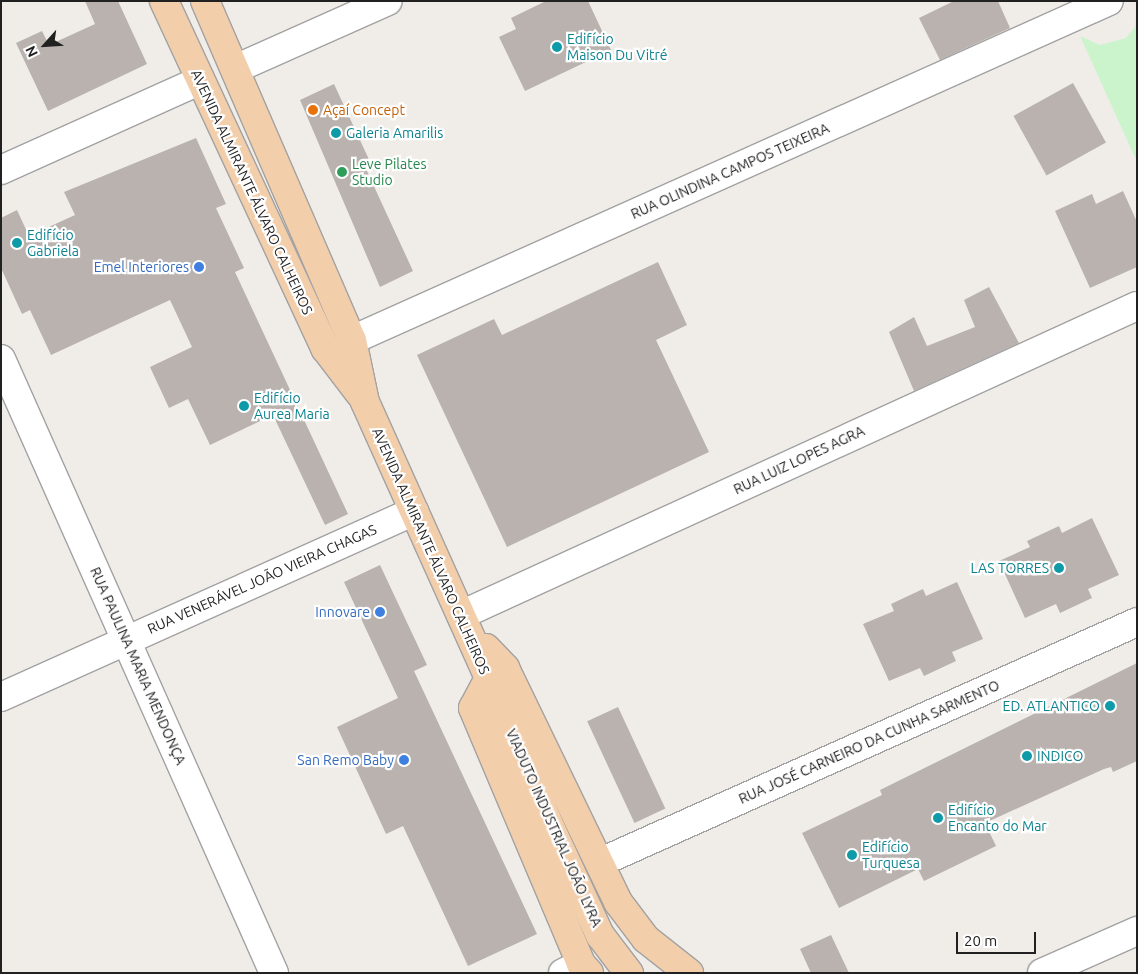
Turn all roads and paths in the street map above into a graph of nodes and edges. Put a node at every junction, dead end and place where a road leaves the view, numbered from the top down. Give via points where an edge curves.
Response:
1 (164, 1) edge
2 (205, 1) edge
3 (388, 1) edge
4 (1109, 1) edge
5 (236, 69) junction
6 (199, 81) junction
7 (1, 170) edge
8 (1137, 306) edge
9 (352, 340) junction
10 (1, 359) edge
11 (365, 402) junction
12 (414, 511) junction
13 (465, 622) junction
14 (1137, 622) edge
15 (126, 640) junction
16 (489, 678) junction
17 (1, 697) edge
18 (601, 862) junction
19 (1137, 931) edge
20 (578, 970) edge
21 (274, 973) edge
22 (628, 973) edge
23 (689, 973) edge
24 (1042, 973) edge

1 - 6 main road, AVENIDA ALMIRANTE ÁLVARO CALHEIROS
2 - 5 main road, AVENIDA ALMIRANTE ÁLVARO CALHEIROS
3 - 5 street
4 - 9 street, RUA OLINDINA CAMPOS TEIXEIRA
5 - 9 main road, AVENIDA ALMIRANTE ÁLVARO CALHEIROS
6 - 7 street
6 - 11 main road, AVENIDA ALMIRANTE ÁLVARO CALHEIROS via 325,348
8 - 13 street, RUA LUIZ LOPES AGRA
9 - 11 main road, AVENIDA ALMIRANTE ÁLVARO CALHEIROS
10 - 15 street, RUA PAULINA MARIA MENDONÇA
11 - 12 main road, AVENIDA ALMIRANTE ÁLVARO CALHEIROS
12 - 13 main road, AVENIDA ALMIRANTE ÁLVARO CALHEIROS
12 - 15 street, RUA VENERÁVEL JOÃO VIEIRA CHAGAS
13 - 16 main road, AVENIDA ALMIRANTE ÁLVARO CALHEIROS
13 - 18 main road via 505,668
14 - 18 street, RUA JOSÉ CARNEIRO DA CUNHA SARMENTO
15 - 17 street, RUA VENERÁVEL JOÃO VIEIRA CHAGAS
15 - 21 street, RUA PAULINA MARIA MENDONÇA
16 - 20 main road, AVENIDA ALMIRANTE ÁLVARO CALHEIROS via 474,708
16 - 22 main road, VIADUTO INDUSTRIAL JOÃO LYRA via 547,820 600,935
18 - 23 main road via 618,902 646,940
19 - 24 street

